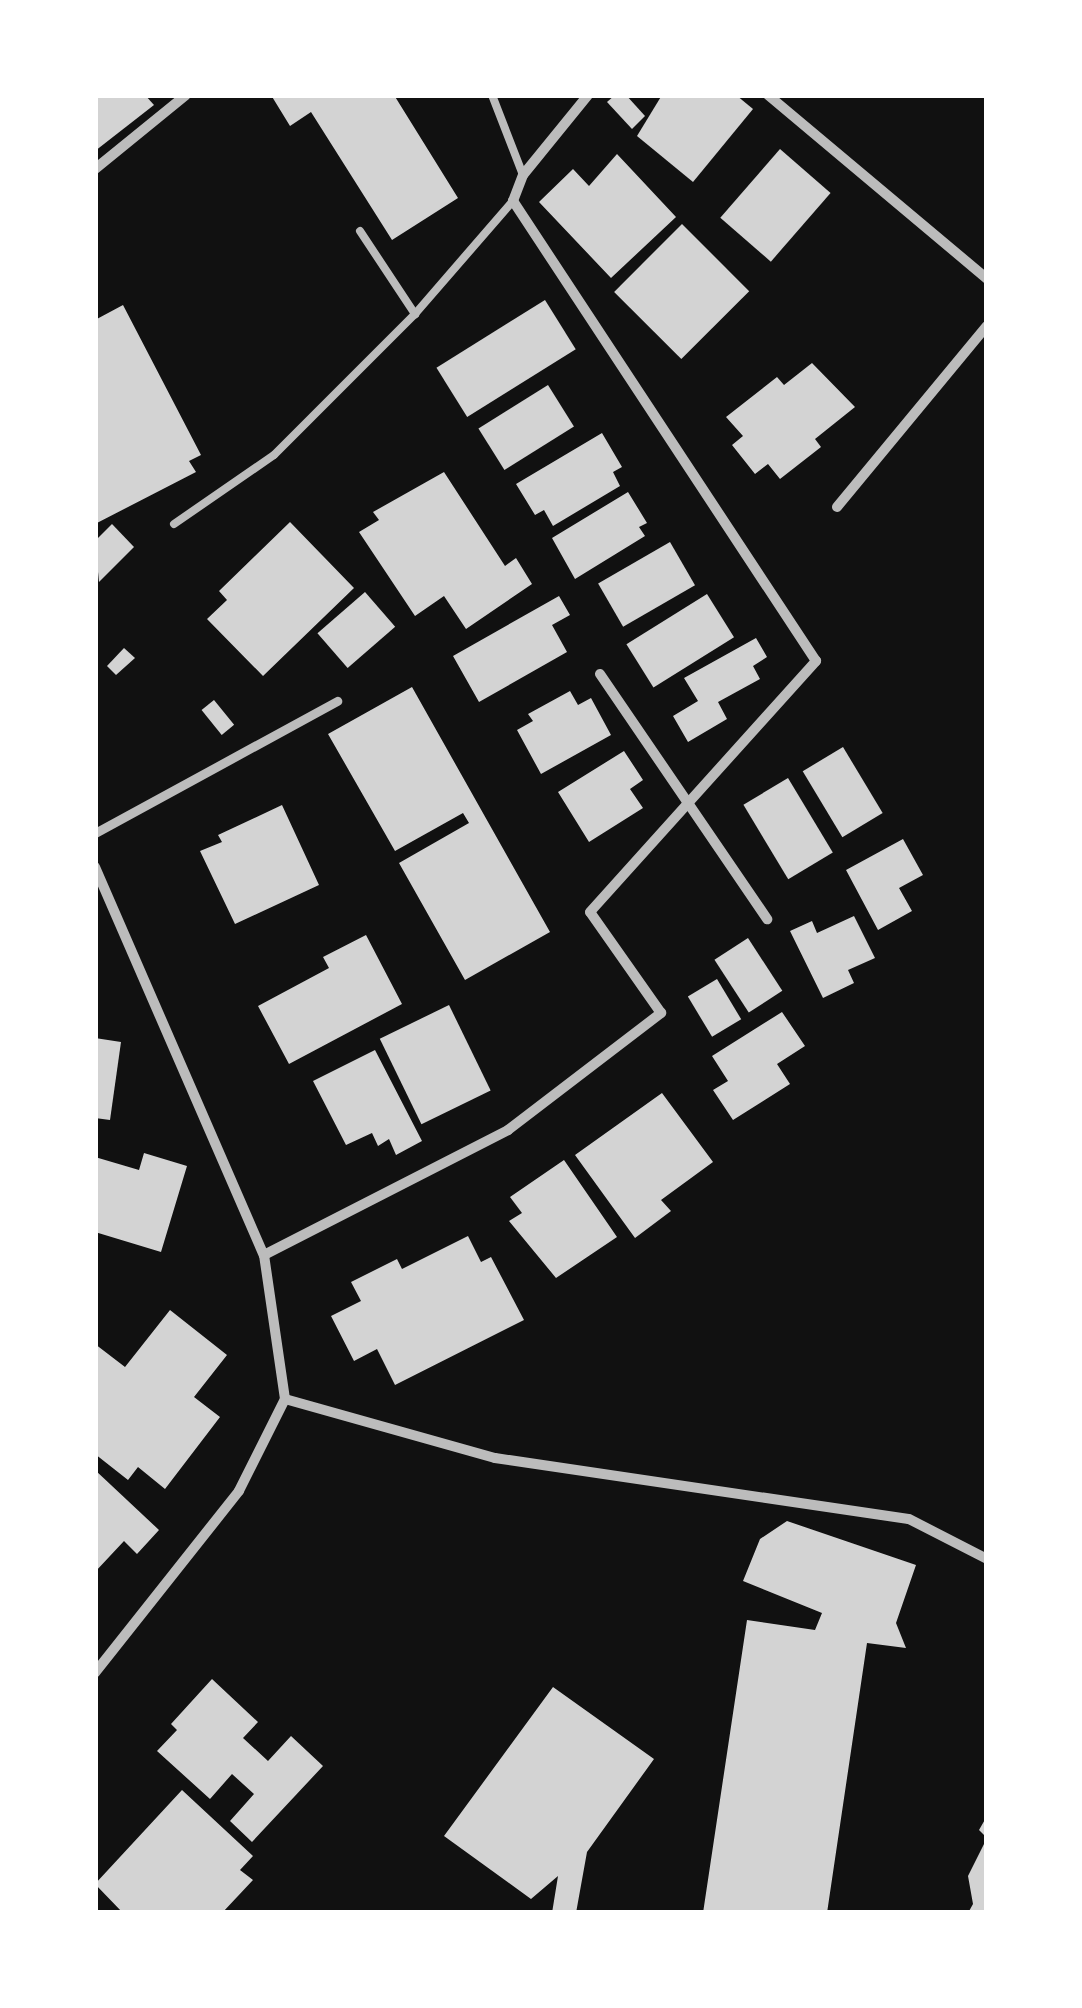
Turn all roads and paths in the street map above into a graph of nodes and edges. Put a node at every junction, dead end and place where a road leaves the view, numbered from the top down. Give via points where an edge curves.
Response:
1 (186, 95) edge
2 (492, 95) edge
3 (588, 95) edge
4 (768, 95) edge
5 (95, 168) edge
6 (523, 175) junction
7 (513, 201) junction
8 (360, 231) dead end
9 (987, 280) edge
10 (415, 314) junction
11 (987, 326) edge
12 (837, 507) dead end
13 (174, 524) dead end
14 (600, 674) dead end
15 (337, 702) dead end
16 (688, 798) junction
17 (95, 834) edge
18 (95, 867) edge
19 (767, 918) dead end
20 (264, 1255) junction
21 (285, 1399) junction
22 (987, 1559) edge
23 (95, 1673) edge

1 - 5 street
2 - 6 lane
3 - 6 street
4 - 9 street
6 - 7 street
7 - 10 lane
7 - 16 street via 816,661
8 - 10 lane
10 - 13 lane via 274,456
11 - 12 street
14 - 16 street
15 - 17 street
16 - 19 street
16 - 20 street via 590,912 660,1013 508,1130
18 - 20 street
20 - 21 street
21 - 22 street via 495,1458 909,1519
21 - 23 street via 240,1492

